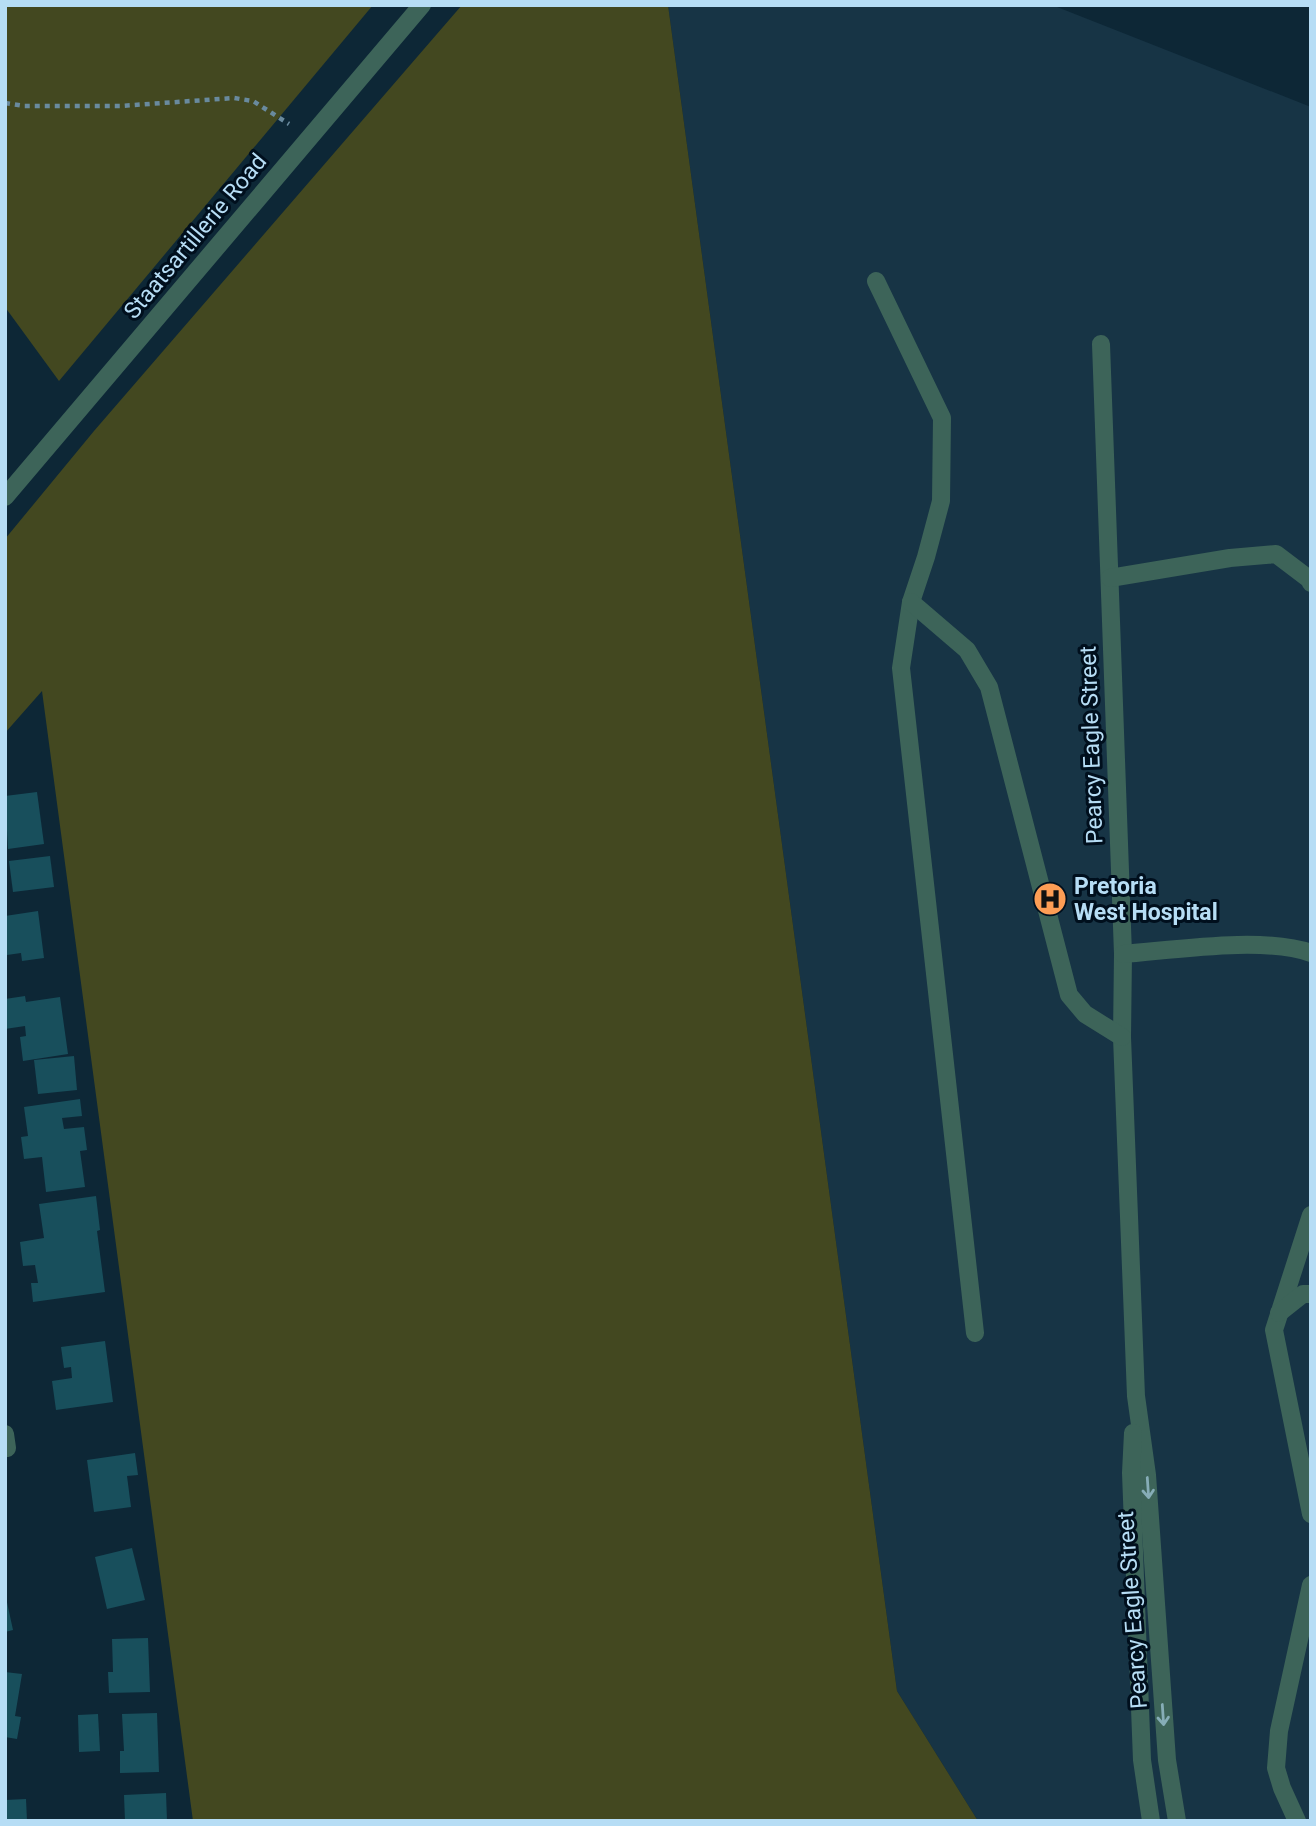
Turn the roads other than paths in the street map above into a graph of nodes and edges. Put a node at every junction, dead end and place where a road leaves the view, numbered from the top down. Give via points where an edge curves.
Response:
1 (422, 5) edge
2 (876, 281) dead end
3 (1101, 344) dead end
4 (5, 497) edge
5 (1110, 578) junction
6 (1311, 583) edge
7 (911, 602) junction
8 (1311, 953) edge
9 (1123, 954) junction
10 (1122, 1037) junction
11 (1311, 1215) edge
12 (1311, 1294) edge
13 (1279, 1313) junction
14 (975, 1333) dead end
15 (1136, 1396) junction
16 (1311, 1514) edge
17 (1311, 1585) edge
18 (1300, 1815) edge
19 (1152, 1821) edge
20 (1177, 1821) edge

1 - 4 street, Staatsartillerie Road
2 - 7 street via 942,418 941,501
3 - 5 street, Pearcy Eagle Street
5 - 6 street via 1276,555
5 - 9 street, Pearcy Eagle Street
7 - 10 street via 967,650 989,687 1069,995 1085,1014
7 - 14 street via 901,668
8 - 9 street via 1256,944
9 - 10 street, Pearcy Eagle Street
10 - 15 street, Pearcy Eagle Street
11 - 13 street
12 - 13 street via 1303,1294
13 - 16 street via 1274,1330
15 - 19 street, Pearcy Eagle Street via 1131,1473 1139,1705
15 -> 20 street, Pearcy Eagle Street via 1147,1475 1167,1760
17 - 18 street via 1279,1731 1276,1768 1282,1788

